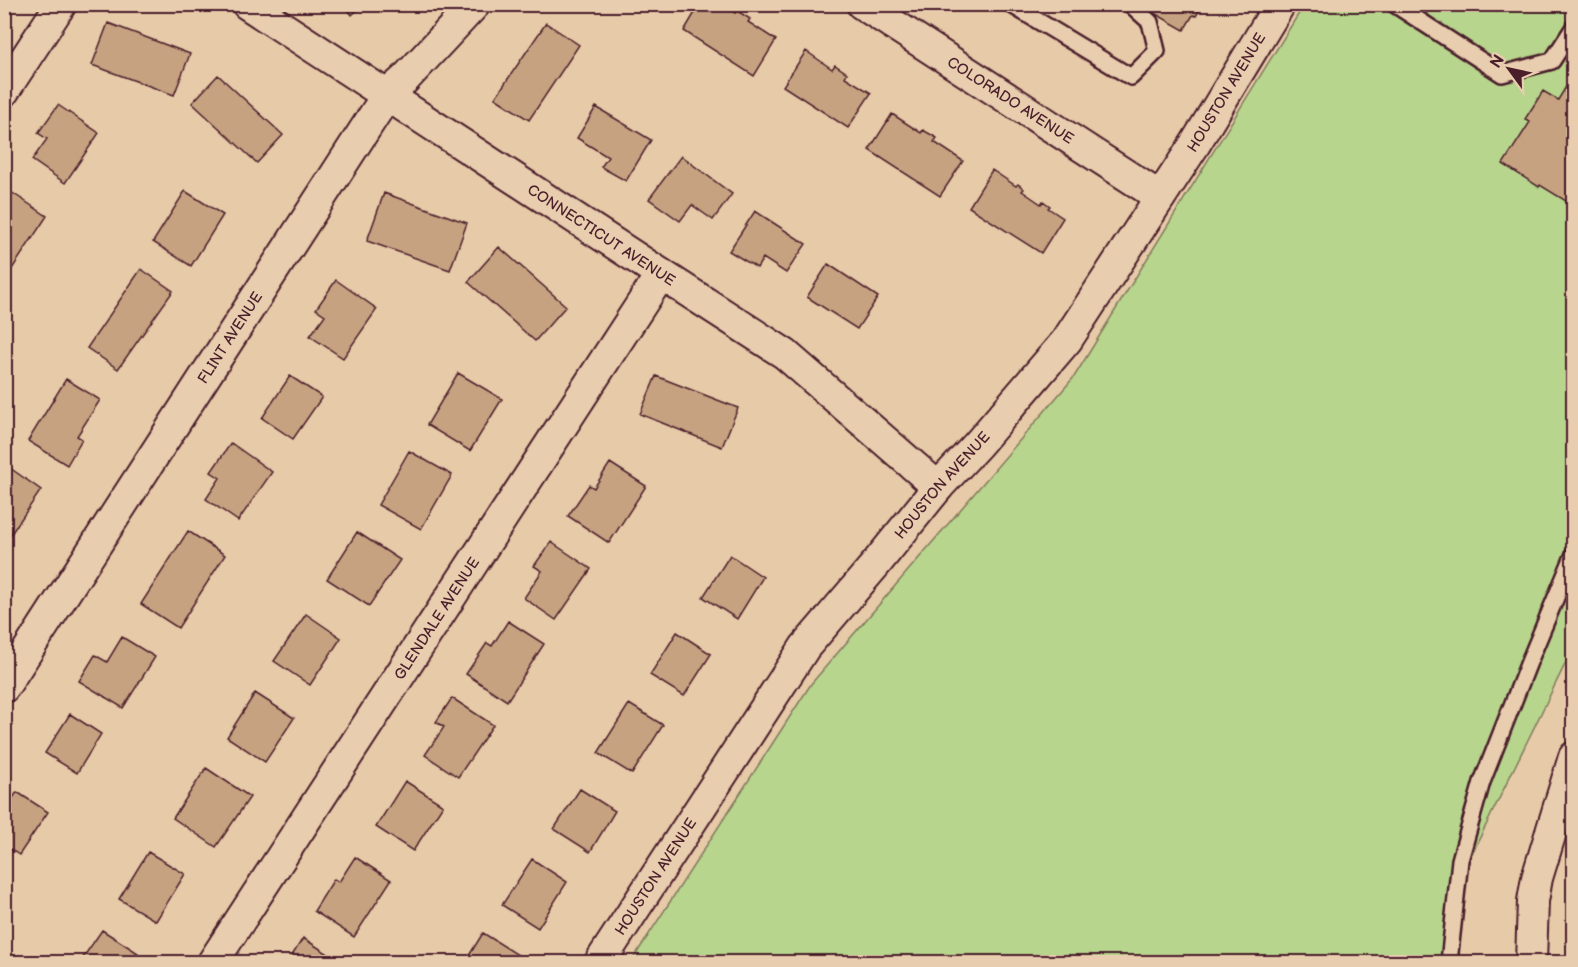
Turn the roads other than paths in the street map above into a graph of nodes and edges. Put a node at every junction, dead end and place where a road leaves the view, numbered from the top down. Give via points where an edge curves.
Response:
1 (61, 4) edge
2 (247, 4) edge
3 (475, 4) edge
4 (862, 4) edge
5 (1010, 4) edge
6 (1130, 4) edge
7 (1280, 4) edge
8 (1394, 4) edge
9 (1574, 27) edge
10 (4, 91) edge
11 (387, 95) junction
12 (1160, 197) junction
13 (661, 274) junction
14 (938, 487) junction
15 (1574, 554) edge
16 (4, 687) edge
17 (1574, 757) edge
18 (213, 963) edge
19 (600, 963) edge
20 (1449, 963) edge
21 (1531, 963) edge

1 - 10 street
2 - 11 street, CONNECTICUT AVENUE
3 - 11 street, FLINT AVENUE
4 - 12 street, COLORADO AVENUE
5 - 6 lane via 1131,77 1157,51 1150,22
7 - 12 street, HOUSTON AVENUE
8 - 9 lane via 1502,74 1552,61
11 - 13 street, CONNECTICUT AVENUE
11 - 16 street, FLINT AVENUE
12 - 14 street, HOUSTON AVENUE via 1067,340
13 - 14 street, CONNECTICUT AVENUE via 785,354
13 - 18 street, GLENDALE AVENUE
14 - 19 street, HOUSTON AVENUE via 805,647
15 - 20 lane via 1482,782 1460,860
17 - 21 street via 1537,878

